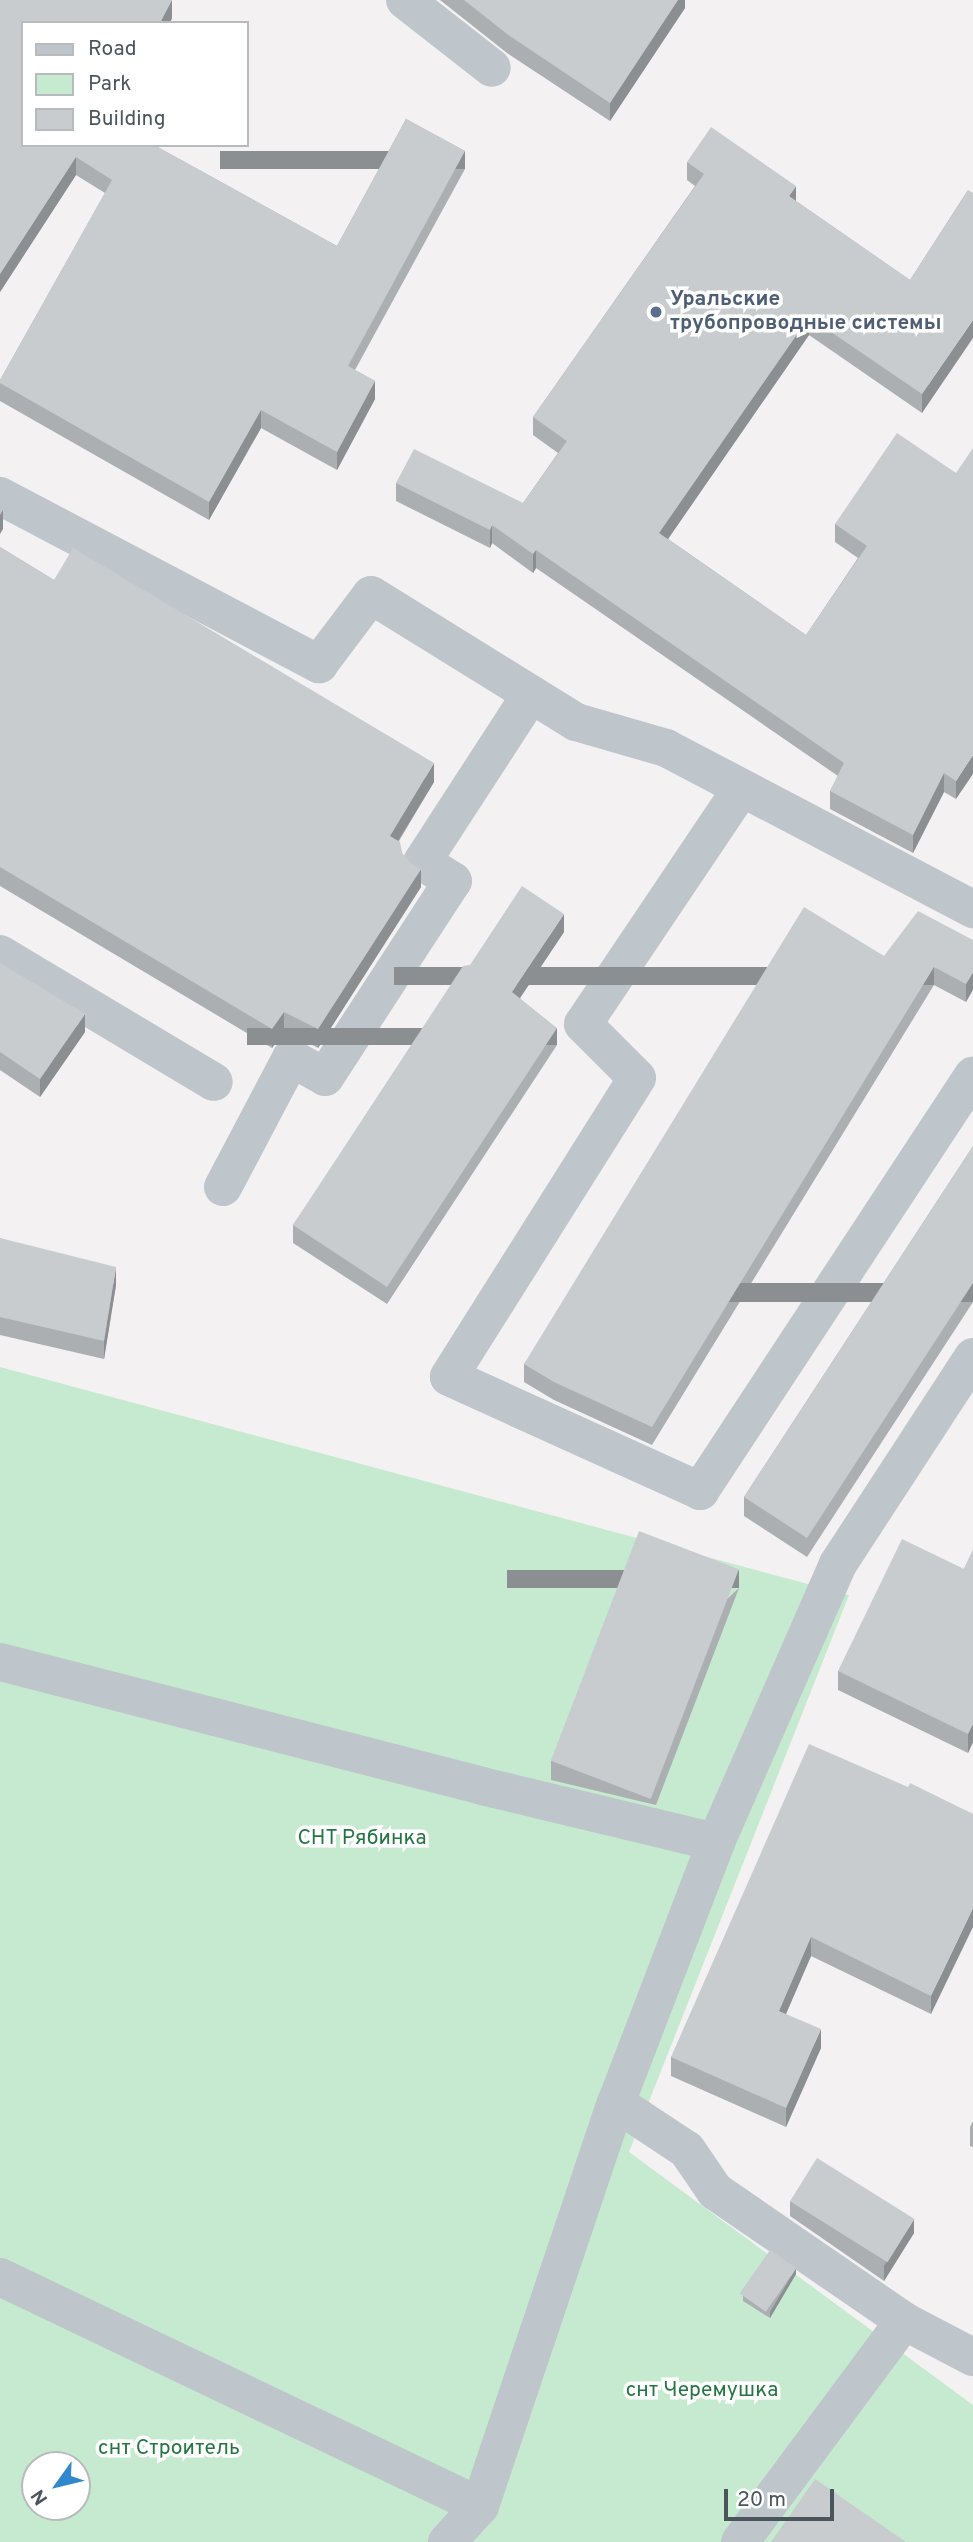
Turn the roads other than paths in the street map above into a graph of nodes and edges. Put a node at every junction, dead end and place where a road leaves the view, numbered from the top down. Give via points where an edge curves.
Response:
1 (405, 0) edge
2 (492, 68) dead end
3 (0, 496) edge
4 (531, 694) junction
5 (741, 789) junction
6 (973, 909) edge
7 (0, 954) edge
8 (973, 1076) edge
9 (214, 1082) dead end
10 (223, 1187) dead end
11 (973, 1357) edge
12 (0, 1662) edge
13 (716, 1842) junction
14 (616, 2103) junction
15 (0, 2277) edge
16 (904, 2321) junction
17 (973, 2357) edge
18 (480, 2506) junction
19 (447, 2542) edge
20 (740, 2542) edge

1 - 2 street
3 - 4 street via 318,664 371,595
4 - 5 street via 576,722 666,748
4 - 10 street via 422,862 453,881 325,1077 291,1058
5 - 6 street
5 - 8 street via 583,1024 638,1078 449,1377 700,1491
7 - 9 street
11 - 13 street via 838,1564
12 - 13 street
13 - 14 street
14 - 16 street via 687,2150 715,2191
14 - 18 street
15 - 18 street
16 - 17 street
16 - 20 street
18 - 19 street

